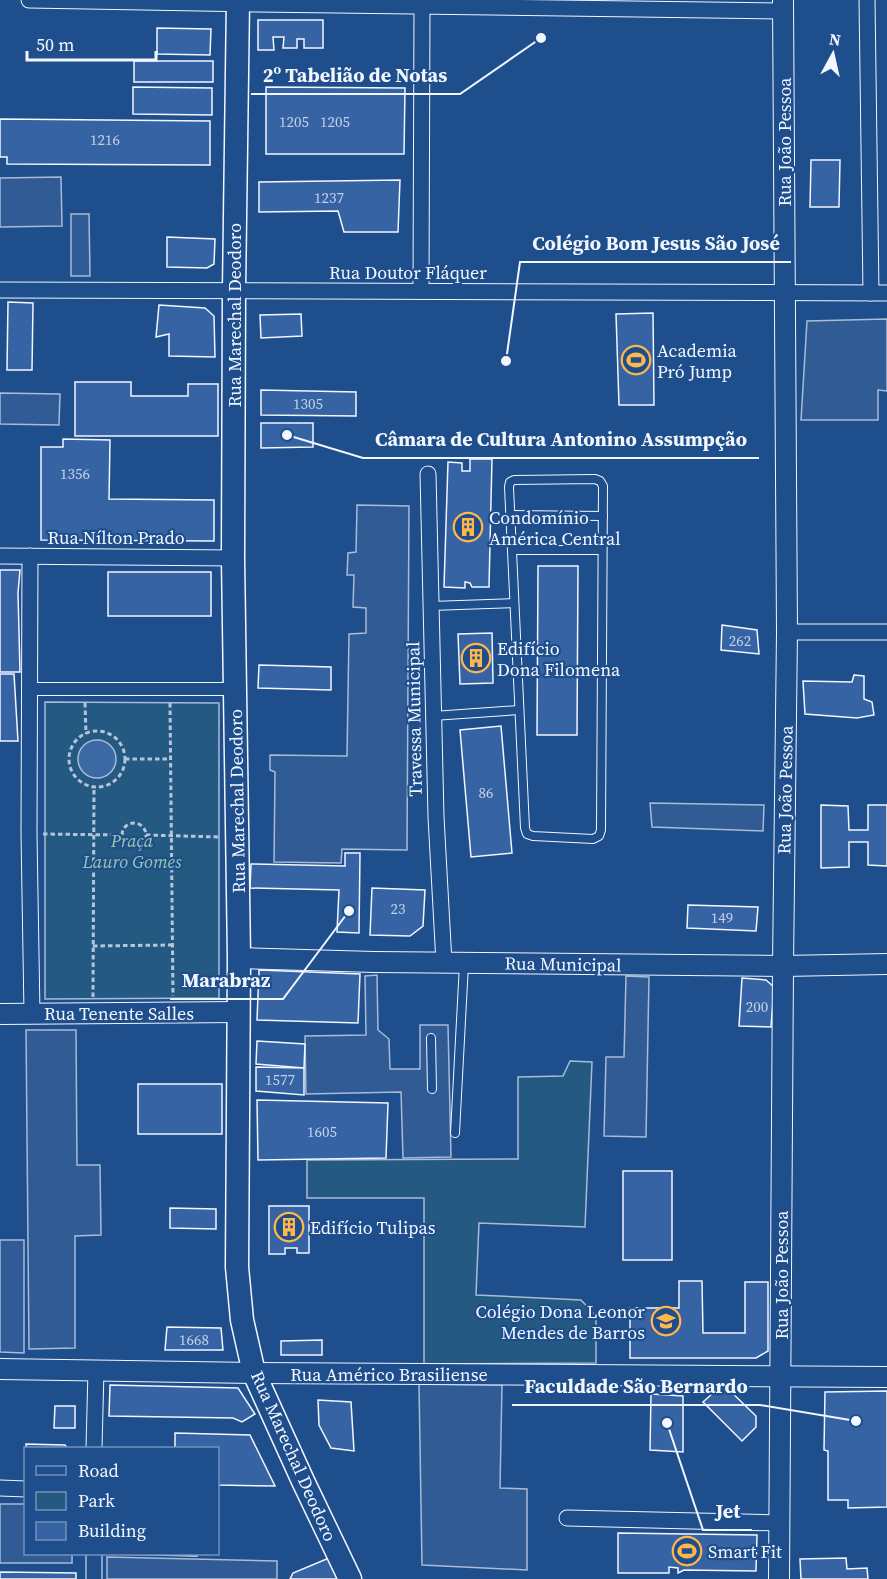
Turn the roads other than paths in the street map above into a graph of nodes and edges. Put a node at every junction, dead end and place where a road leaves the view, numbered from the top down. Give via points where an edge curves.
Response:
1 (29, 0) edge
2 (867, 0) edge
3 (238, 2) edge
4 (783, 5) edge
5 (422, 6) junction
6 (0, 290) edge
7 (234, 291) junction
8 (422, 291) junction
9 (785, 292) junction
10 (871, 293) junction
11 (887, 293) edge
12 (428, 474) dead end
13 (510, 515) junction
14 (603, 516) junction
15 (512, 550) junction
16 (602, 550) junction
17 (0, 556) edge
18 (30, 556) junction
19 (233, 558) junction
20 (514, 603) junction
21 (431, 606) junction
22 (787, 632) junction
23 (887, 632) edge
24 (30, 689) junction
25 (235, 689) junction
26 (519, 710) junction
27 (433, 716) junction
28 (239, 958) junction
29 (454, 963) junction
30 (887, 964) edge
31 (783, 966) junction
32 (239, 1012) junction
33 (0, 1014) edge
34 (32, 1014) junction
35 (431, 1038) dead end
36 (432, 1089) dead end
37 (455, 1133) dead end
38 (0, 1369) edge
39 (96, 1370) junction
40 (254, 1373) junction
41 (781, 1377) junction
42 (887, 1377) edge
43 (94, 1447) edge
44 (0, 1488) edge
45 (24, 1488) edge
46 (567, 1518) dead end
47 (780, 1523) junction
48 (94, 1555) edge
49 (94, 1579) edge
50 (350, 1579) edge
51 (779, 1579) edge

1 - 3 street
2 - 10 street
3 - 5 street
3 - 7 main road, Rua Marechal Deodoro
4 - 5 street
4 - 9 street, Rua João Pessoa
5 - 8 street
6 - 7 street, Rua Doutor Fláquer
7 - 8 street, Rua Doutor Fláquer
7 - 19 main road, Rua Marechal Deodoro
8 - 9 street, Rua Doutor Fláquer
9 - 10 street, Rua Doutor Fláquer
9 - 22 street, Rua João Pessoa
10 - 11 street, Rua Doutor Fláquer
12 - 21 street, Travessa Municipal
13 - 14 lane
13 - 14 lane via 509,487 514,480 595,479 603,486
13 - 15 lane
14 - 16 lane
15 - 16 lane
15 - 20 lane
16 - 26 lane via 599,836 527,834
17 - 18 street, Rua Nílton Prado
18 - 19 street, Rua Nílton Prado
18 - 24 street
19 - 25 main road, Rua Marechal Deodoro
20 - 21 lane
20 - 26 lane
21 - 27 street, Travessa Municipal
22 - 23 street
22 - 31 street, Rua João Pessoa
24 - 25 street
24 - 34 street
25 - 28 main road, Rua Marechal Deodoro
26 - 27 lane
27 - 29 street, Travessa Municipal via 436,816
28 - 29 street, Rua Municipal
28 - 32 main road, Rua Marechal Deodoro
29 - 31 street, Rua Municipal
29 - 37 lane
30 - 31 street, Rua Municipal
31 - 41 street, Rua João Pessoa
32 - 34 street, Rua Tenente Salles
32 - 40 main road, Rua Marechal Deodoro via 237,1267 242,1320
33 - 34 street, Rua Tenente Salles
35 - 36 lane
38 - 39 street, Rua Américo Brasiliense
39 - 40 street, Rua Américo Brasiliense
39 - 43 street
40 - 41 street, Rua Américo Brasiliense
40 - 50 main road, Rua Marechal Deodoro
41 - 42 street, Rua Américo Brasiliense
41 - 47 street, Rua João Pessoa
44 - 45 street
46 - 47 street
47 - 51 street, Rua João Pessoa
48 - 49 street

